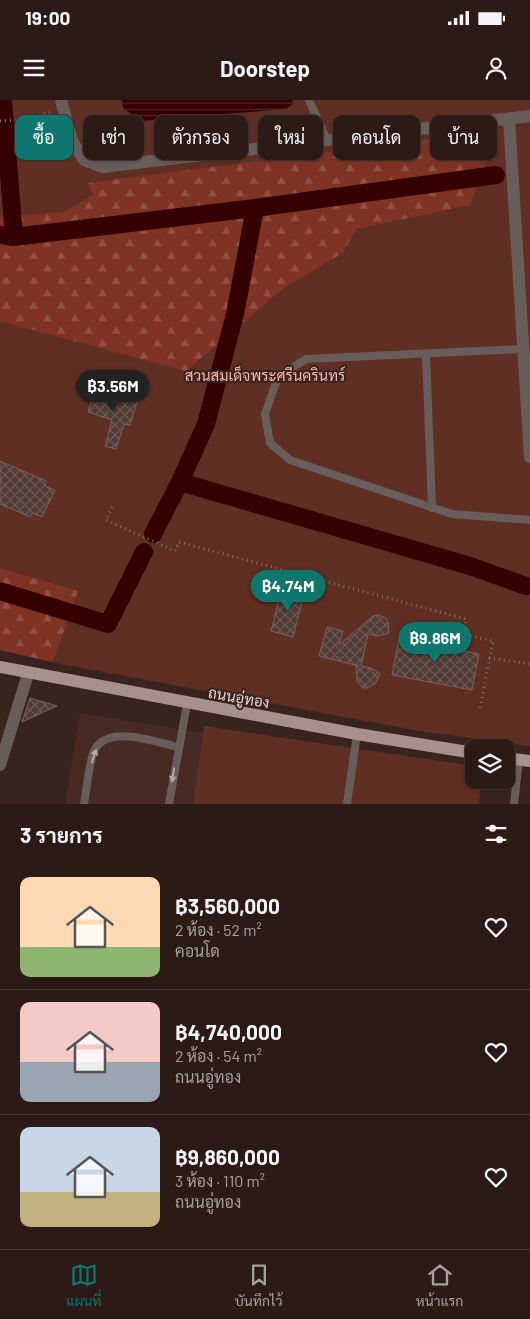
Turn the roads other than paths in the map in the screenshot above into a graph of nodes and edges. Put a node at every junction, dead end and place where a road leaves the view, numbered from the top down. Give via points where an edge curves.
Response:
1 (309, 100) edge
2 (62, 104) edge
3 (530, 116) edge
4 (508, 119) junction
5 (327, 140) junction
6 (523, 349) junction
7 (426, 354) junction
8 (530, 457) edge
9 (432, 508) junction
10 (530, 520) edge
11 (0, 667) edge
12 (28, 674) junction
13 (187, 704) junction
14 (357, 734) junction
15 (178, 747) junction
16 (465, 752) edge
17 (518, 760) edge
18 (0, 765) edge
19 (84, 804) edge
20 (169, 804) edge
21 (347, 804) edge
22 (514, 804) edge

1 - 5 lane
2 - 5 street via 72,141 84,160 103,167
3 - 4 street
4 - 5 street
4 - 6 street
6 - 7 lane
6 - 8 street
7 - 9 lane
7 - 9 lane via 306,360 278,377 264,414 270,443 290,460
9 - 10 lane via 452,514
11 - 12 main road, ถนนอู่ทอง
12 - 13 main road, ถนนอู่ทอง
12 - 18 street
13 - 14 main road, ถนนอู่ทอง
13 - 15 lane
14 - 16 main road, ถนนอู่ทอง
14 - 21 lane
19 -> 15 lane via 93,752 108,738 119,735
15 -> 20 lane
17 - 22 lane

